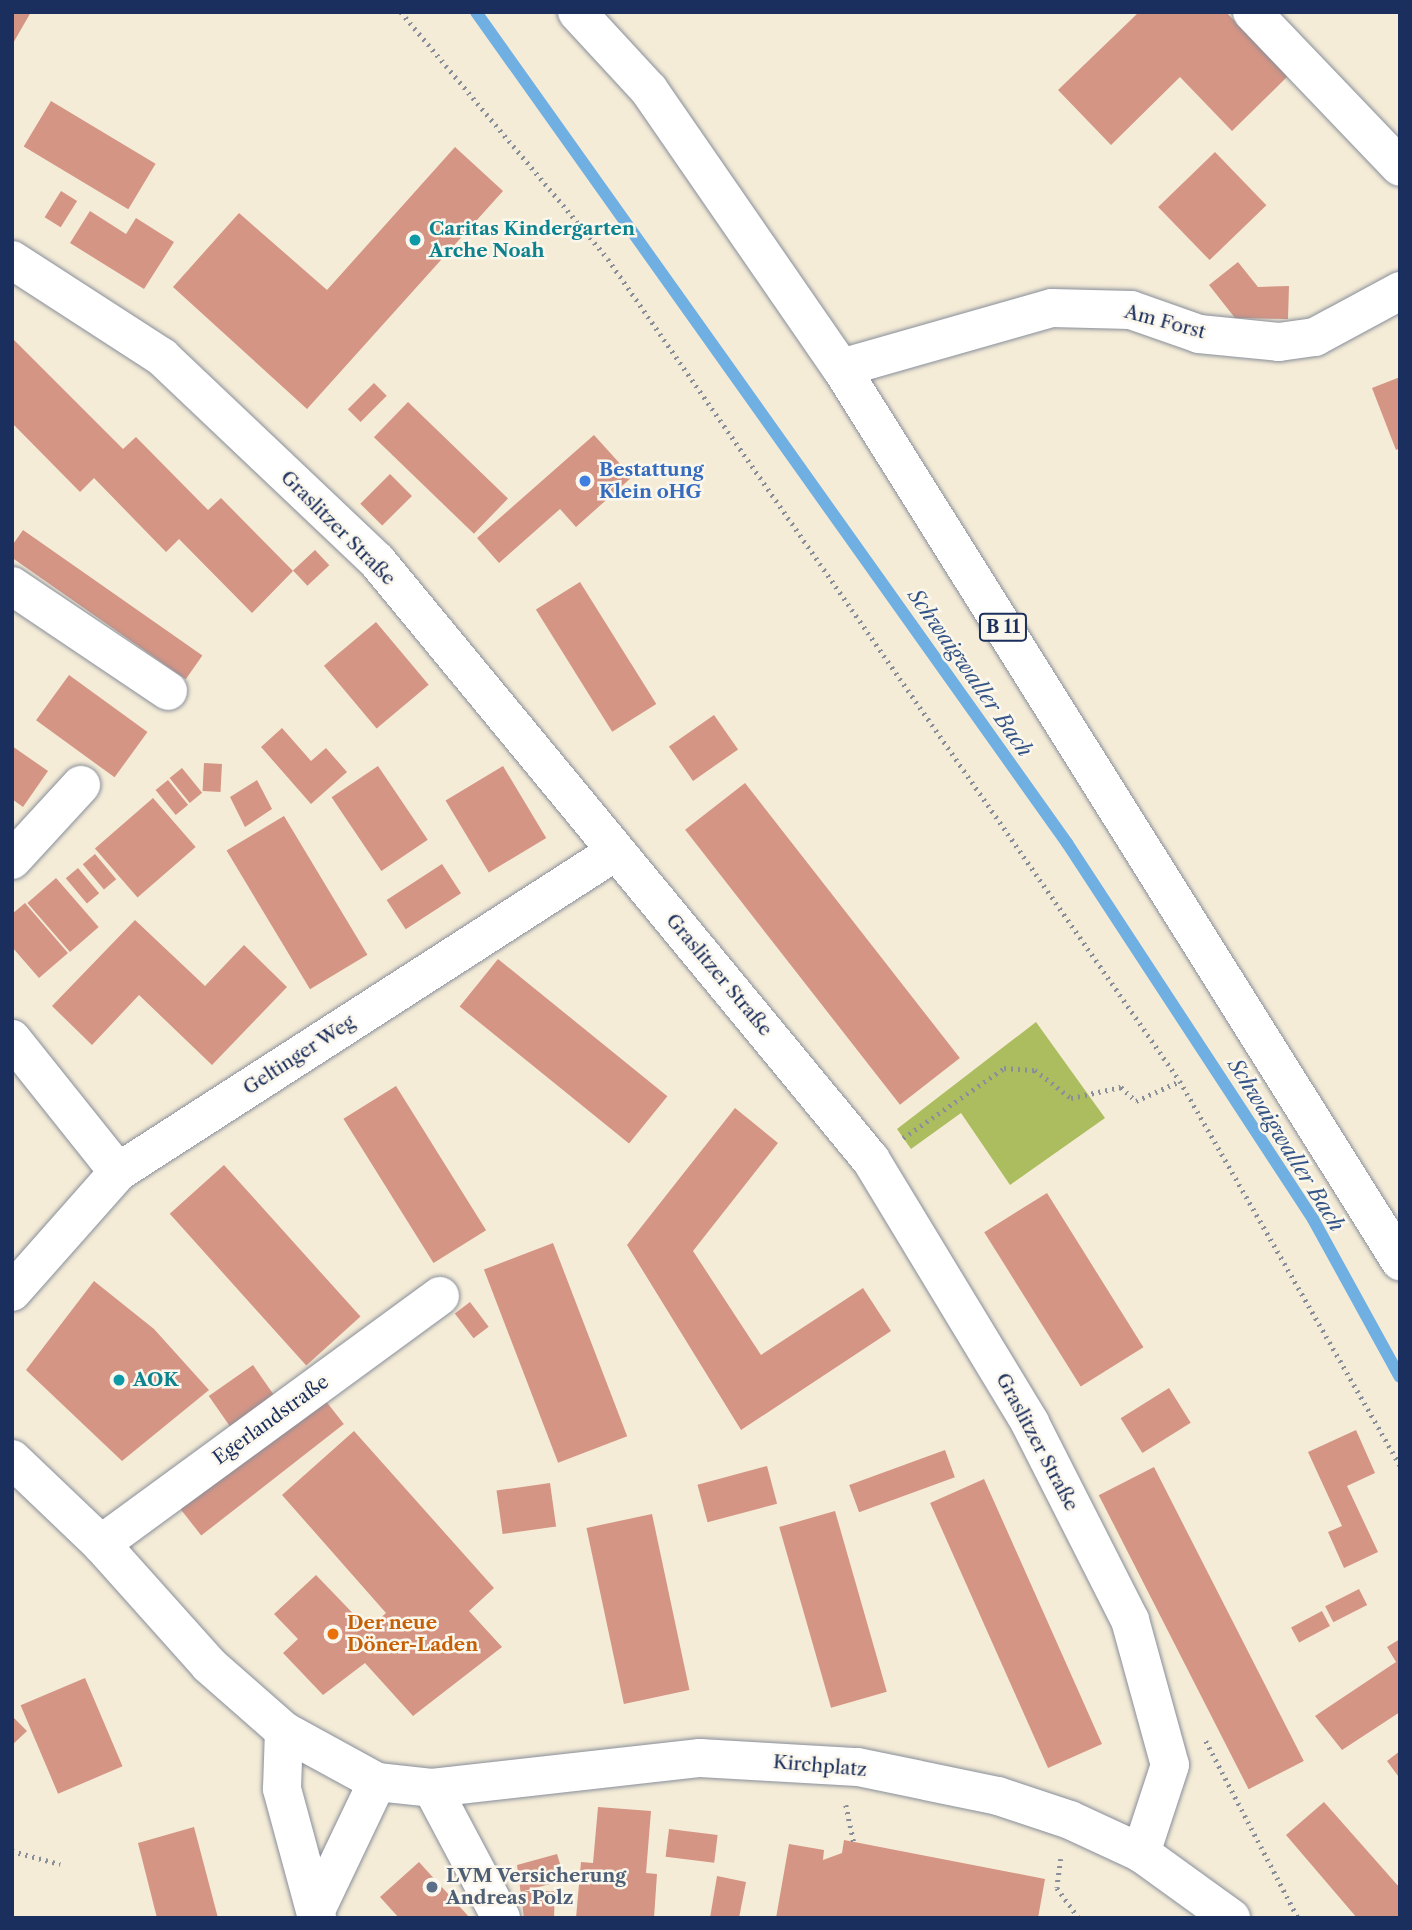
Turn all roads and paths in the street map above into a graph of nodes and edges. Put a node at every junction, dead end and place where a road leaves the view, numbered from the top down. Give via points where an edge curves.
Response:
1 (401, 12) edge
2 (577, 12) edge
3 (1252, 12) edge
4 (1400, 167) edge
5 (12, 260) edge
6 (1400, 291) edge
7 (841, 368) junction
8 (12, 586) edge
9 (168, 691) dead end
10 (80, 785) dead end
11 (615, 852) junction
12 (12, 860) edge
13 (12, 1039) edge
14 (1180, 1081) junction
15 (871, 1160) junction
16 (118, 1172) junction
17 (1400, 1261) edge
18 (12, 1292) edge
19 (440, 1296) dead end
20 (12, 1459) edge
21 (1400, 1465) edge
22 (101, 1544) junction
23 (1200, 1729) dead end
24 (284, 1731) junction
25 (377, 1782) junction
26 (432, 1788) junction
27 (1070, 1820) junction
28 (12, 1851) edge
29 (1142, 1853) junction
30 (60, 1864) dead end
31 (317, 1913) edge
32 (502, 1918) edge
33 (1079, 1918) edge
34 (1231, 1918) edge
35 (1298, 1918) edge

1 - 14 path via 608,259
2 - 7 street, B 11 via 649,90
3 - 4 street
5 - 11 street, Graslitzer Straße via 162,357 377,561
6 - 7 street, Am Forst via 1315,337 1279,342 1199,334 1131,310 1052,308
7 - 17 street, B 11
8 - 9 street via 15,582
10 - 12 street
11 - 15 street, Graslitzer Straße
11 - 16 street, Geltinger Weg
13 - 16 street
14 - 15 path via 1136,1101 1121,1087 1071,1098 1035,1070 1004,1068
14 - 21 path
15 - 29 street, Graslitzer Straße via 1030,1423 1130,1620 1170,1765
16 - 18 street, Geltinger Weg
19 - 22 street, Egerlandstraße
20 - 22 street
22 - 24 street via 209,1665
23 - 35 path
24 - 25 street
24 - 31 street via 282,1789
25 - 26 street, Kirchplatz
25 - 31 street
26 - 27 street, Kirchplatz via 700,1758 858,1767 998,1796
26 - 32 street
27 - 29 street, Kirchplatz
27 - 33 path via 1057,1888
28 - 30 path
29 - 34 street, Kirchplatz

